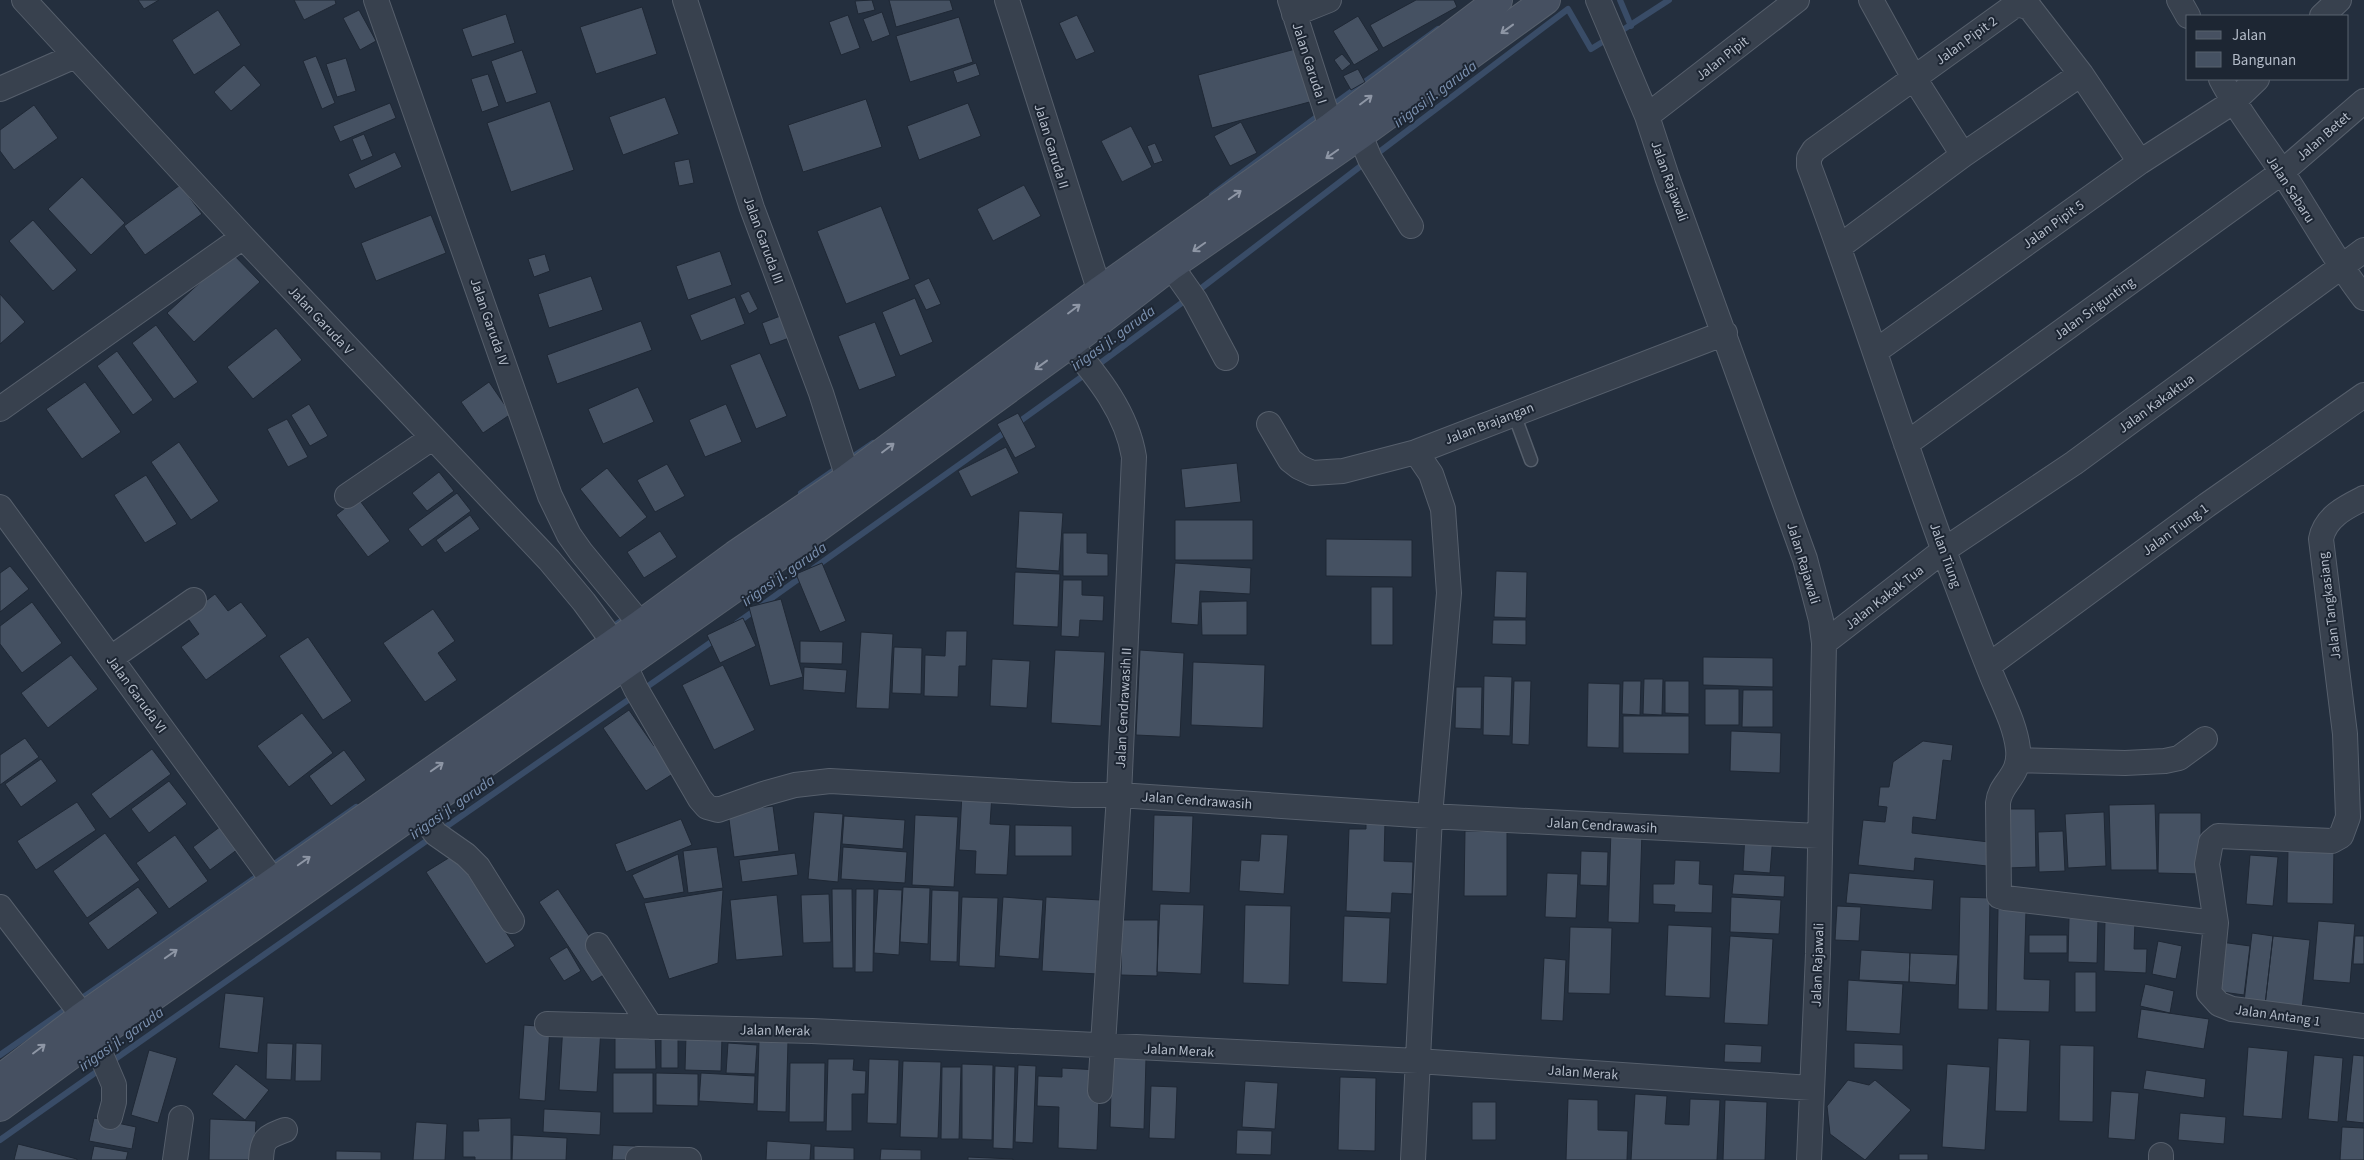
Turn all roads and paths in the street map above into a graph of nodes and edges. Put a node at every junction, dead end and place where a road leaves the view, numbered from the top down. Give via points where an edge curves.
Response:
1 (24, 0) edge
2 (376, 0) edge
3 (685, 0) edge
4 (1007, 0) edge
5 (1329, 0) edge
6 (1498, 0) edge
7 (1546, 0) edge
8 (1598, 0) edge
9 (1797, 0) edge
10 (1871, 0) edge
11 (2179, 0) edge
12 (2339, 0) edge
13 (1292, 7) edge
14 (2187, 15) edge
15 (2323, 15) edge
16 (75, 56) junction
17 (2081, 74) junction
18 (1914, 78) junction
19 (2222, 80) edge
20 (2256, 80) edge
21 (0, 89) edge
22 (2364, 101) edge
23 (2233, 102) junction
24 (1647, 116) junction
25 (1331, 127) junction
26 (1368, 154) junction
27 (1963, 155) junction
28 (2140, 162) junction
29 (1809, 166) joint
30 (2282, 172) junction
31 (1411, 226) dead end
32 (243, 237) junction
33 (1840, 246) junction
34 (2364, 250) edge
35 (1171, 266) junction
36 (2341, 268) junction
37 (2364, 298) edge
38 (1103, 303) junction
39 (1724, 333) junction
40 (1070, 344) junction
41 (1876, 351) junction
42 (1226, 358) dead end
43 (2364, 394) edge
44 (0, 409) edge
45 (1514, 414) junction
46 (1269, 424) dead end
47 (432, 438) junction
48 (1906, 444) junction
49 (1416, 452) junction
50 (1531, 460) dead end
51 (848, 478) junction
52 (347, 496) dead end
53 (2364, 498) edge
54 (0, 507) edge
55 (1944, 550) junction
56 (743, 566) junction
57 (194, 600) dead end
58 (649, 634) junction
59 (1824, 643) junction
60 (111, 658) junction
61 (1988, 666) junction
62 (629, 674) junction
63 (2205, 739) dead end
64 (2018, 760) junction
65 (1119, 795) junction
66 (419, 812) junction
67 (1430, 816) junction
68 (1819, 836) junction
69 (281, 891) junction
70 (0, 907) edge
71 (512, 921) dead end
72 (2216, 923) junction
73 (598, 945) dead end
74 (547, 1024) dead end
75 (2364, 1026) edge
76 (89, 1027) junction
77 (651, 1027) junction
78 (1103, 1046) junction
79 (1418, 1061) junction
80 (0, 1079) edge
81 (1811, 1088) junction
82 (1100, 1091) dead end
83 (0, 1107) edge
84 (110, 1117) dead end
85 (181, 1118) dead end
86 (284, 1130) dead end
87 (638, 1159) edge
88 (175, 1160) edge
89 (261, 1160) edge
90 (688, 1160) edge
91 (1413, 1160) edge
92 (1809, 1160) edge

1 - 16 street, Jalan Garuda V
2 - 58 street, Jalan Garuda IV via 550,496 581,552
3 - 51 street, Jalan Garuda III via 752,208 821,393
4 - 38 street, Jalan Garuda II
5 - 13 street
25 -> 6 main road
7 -> 26 main road
8 - 24 street, Jalan Rajawali
9 - 24 street, Jalan Pipit
10 - 18 street
11 - 14 street
12 - 15 street
13 - 25 street, Jalan Garuda I
16 - 21 street
16 - 32 street, Jalan Garuda V
17 - 18 street, Jalan Pipit 2 via 2030,8 2021,4
17 - 27 street
17 - 28 street, Jalan Pipit 2
18 - 27 street
18 - 29 street, Jalan Pipit 2 via 1814,150
19 - 23 street, Jalan Sabaru
20 - 23 street, Jalan Pipit 5
22 - 30 street, Jalan Betet
23 - 28 street, Jalan Pipit 5
23 - 30 street, Jalan Sabaru
24 - 39 street, Jalan Rajawali
38 -> 25 main road
26 - 31 street
26 -> 35 main road
27 - 33 street
28 - 41 street, Jalan Pipit 5
29 - 33 street, Jalan Tiung
30 - 36 street, Jalan Sabaru
30 - 48 street, Jalan Srigunting
32 - 44 street
32 - 47 street, Jalan Garuda V
33 - 41 street, Jalan Tiung
34 - 36 street, Jalan Kakaktua
35 - 38 main road
35 - 42 street via 1192,295
36 - 37 street, Jalan Sabaru
36 - 55 street, Jalan Kakaktua via 2074,463
38 - 40 main road
51 -> 38 main road
39 - 45 street, Jalan Brajangan
39 - 59 street, Jalan Rajawali via 1805,559
40 -> 56 main road
40 - 65 street, Jalan Cendrawasih II via 1114,402 1130,436 1134,457
41 - 48 street, Jalan Tiung
43 - 61 street, Jalan Tiung 1
45 - 49 street, Jalan Brajangan
45 - 50 lane
46 - 49 street, Jalan Brajangan via 1290,460 1312,473 1325,474
47 - 52 street
47 - 62 street, Jalan Garuda V via 549,560 584,602
48 - 55 street, Jalan Tiung
49 - 67 street via 1431,474 1443,509 1449,593
51 - 56 main road
53 - 72 street, Jalan Tangkasiang via 2327,522 2321,539 2345,734 2348,817 2341,836 2332,842 2218,836 2211,842 2207,864
54 - 60 street, Jalan Garuda VI
55 - 59 street, Jalan Kakak Tua
55 - 61 street, Jalan Tiung
56 - 58 main road
57 - 60 street
58 - 62 main road
59 - 68 street, Jalan Rajawali
60 - 69 street, Jalan Garuda VI
61 - 64 street, Jalan Tiung via 2015,734
62 - 65 street, Jalan Cendrawasih via 700,799 713,810 795,785 830,781
62 - 66 main road
69 -> 62 main road
63 - 64 street via 2179,758 2165,761
64 - 72 street via 2015,772 1998,800 1999,896
65 - 67 street, Jalan Cendrawasih
65 - 78 street, Jalan Cendrawasih II
66 - 69 main road
66 - 71 street via 440,838 478,867
67 - 68 street, Jalan Cendrawasih
67 - 79 street
68 - 81 street, Jalan Rajawali via 1818,954
69 - 76 main road
70 - 76 street
72 - 75 street, Jalan Antang 1 via 2209,993 2219,1004 2232,1009
73 - 77 street
74 - 77 street, Jalan Merak
80 -> 76 main road
76 - 83 main road
76 - 84 street via 109,1070 114,1093
77 - 78 street, Jalan Merak via 822,1031
78 - 79 street, Jalan Merak
78 - 82 street, Jalan Cendrawasih II
79 - 81 street, Jalan Merak
79 - 91 street
81 - 92 street, Jalan Rajawali
85 - 88 street
86 - 89 street via 264,1141
87 - 90 street

